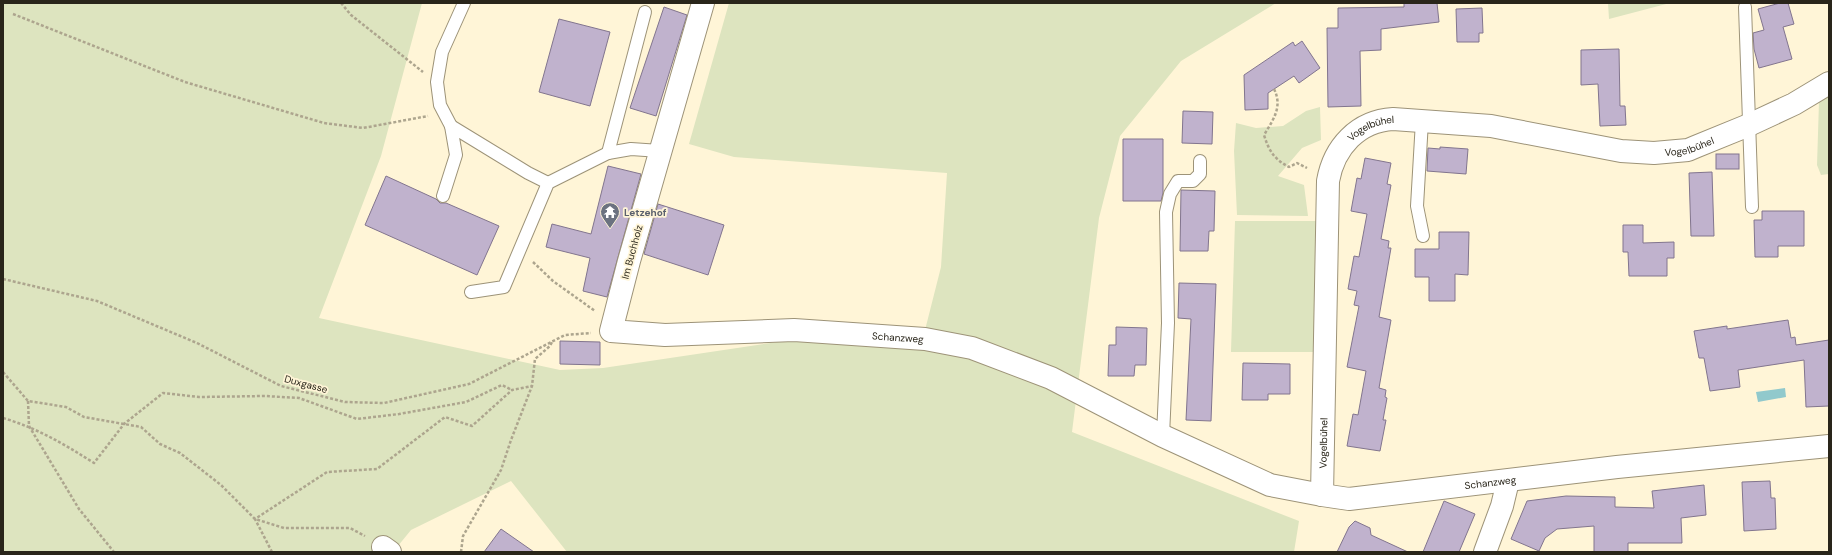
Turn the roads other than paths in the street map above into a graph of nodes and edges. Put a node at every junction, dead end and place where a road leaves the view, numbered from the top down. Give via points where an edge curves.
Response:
1 (464, 3) edge
2 (703, 3) edge
3 (1745, 7) dead end
4 (645, 12) dead end
5 (1829, 82) edge
6 (1422, 121) junction
7 (1749, 125) junction
8 (451, 126) junction
9 (660, 151) junction
10 (608, 153) junction
11 (1200, 161) dead end
12 (548, 182) junction
13 (443, 196) dead end
14 (1752, 206) dead end
15 (1423, 236) dead end
16 (471, 292) dead end
17 (613, 325) joint
18 (1164, 436) junction
19 (1829, 446) edge
20 (1508, 481) junction
21 (1322, 495) junction
22 (1485, 552) edge

1 - 8 lane via 442,52 437,82 440,105
2 - 9 street, Im Buchholz
3 - 7 lane
4 - 10 lane
5 - 7 street, Vogelbühel via 1794,104
6 - 7 street, Vogelbühel via 1491,126 1621,151 1654,153 1688,150
6 - 15 lane via 1417,206
6 - 21 street, Vogelbühel via 1381,120 1367,124 1352,136 1332,165 1328,181
7 - 14 lane
8 - 12 lane via 528,173
8 - 13 lane via 456,155
9 - 10 lane via 631,149
9 - 17 street, Im Buchholz
10 - 12 lane
11 - 18 lane via 1200,174 1193,181 1178,181 1170,194 1166,212 1168,323
12 - 16 lane via 504,287
17 - 18 street, Schanzweg via 665,335 794,330 925,340 972,348 1051,378
18 - 21 street, Schanzweg via 1270,485
19 - 20 street, Schanzweg via 1617,467
20 - 21 street, Schanzweg via 1349,499
20 - 22 street

